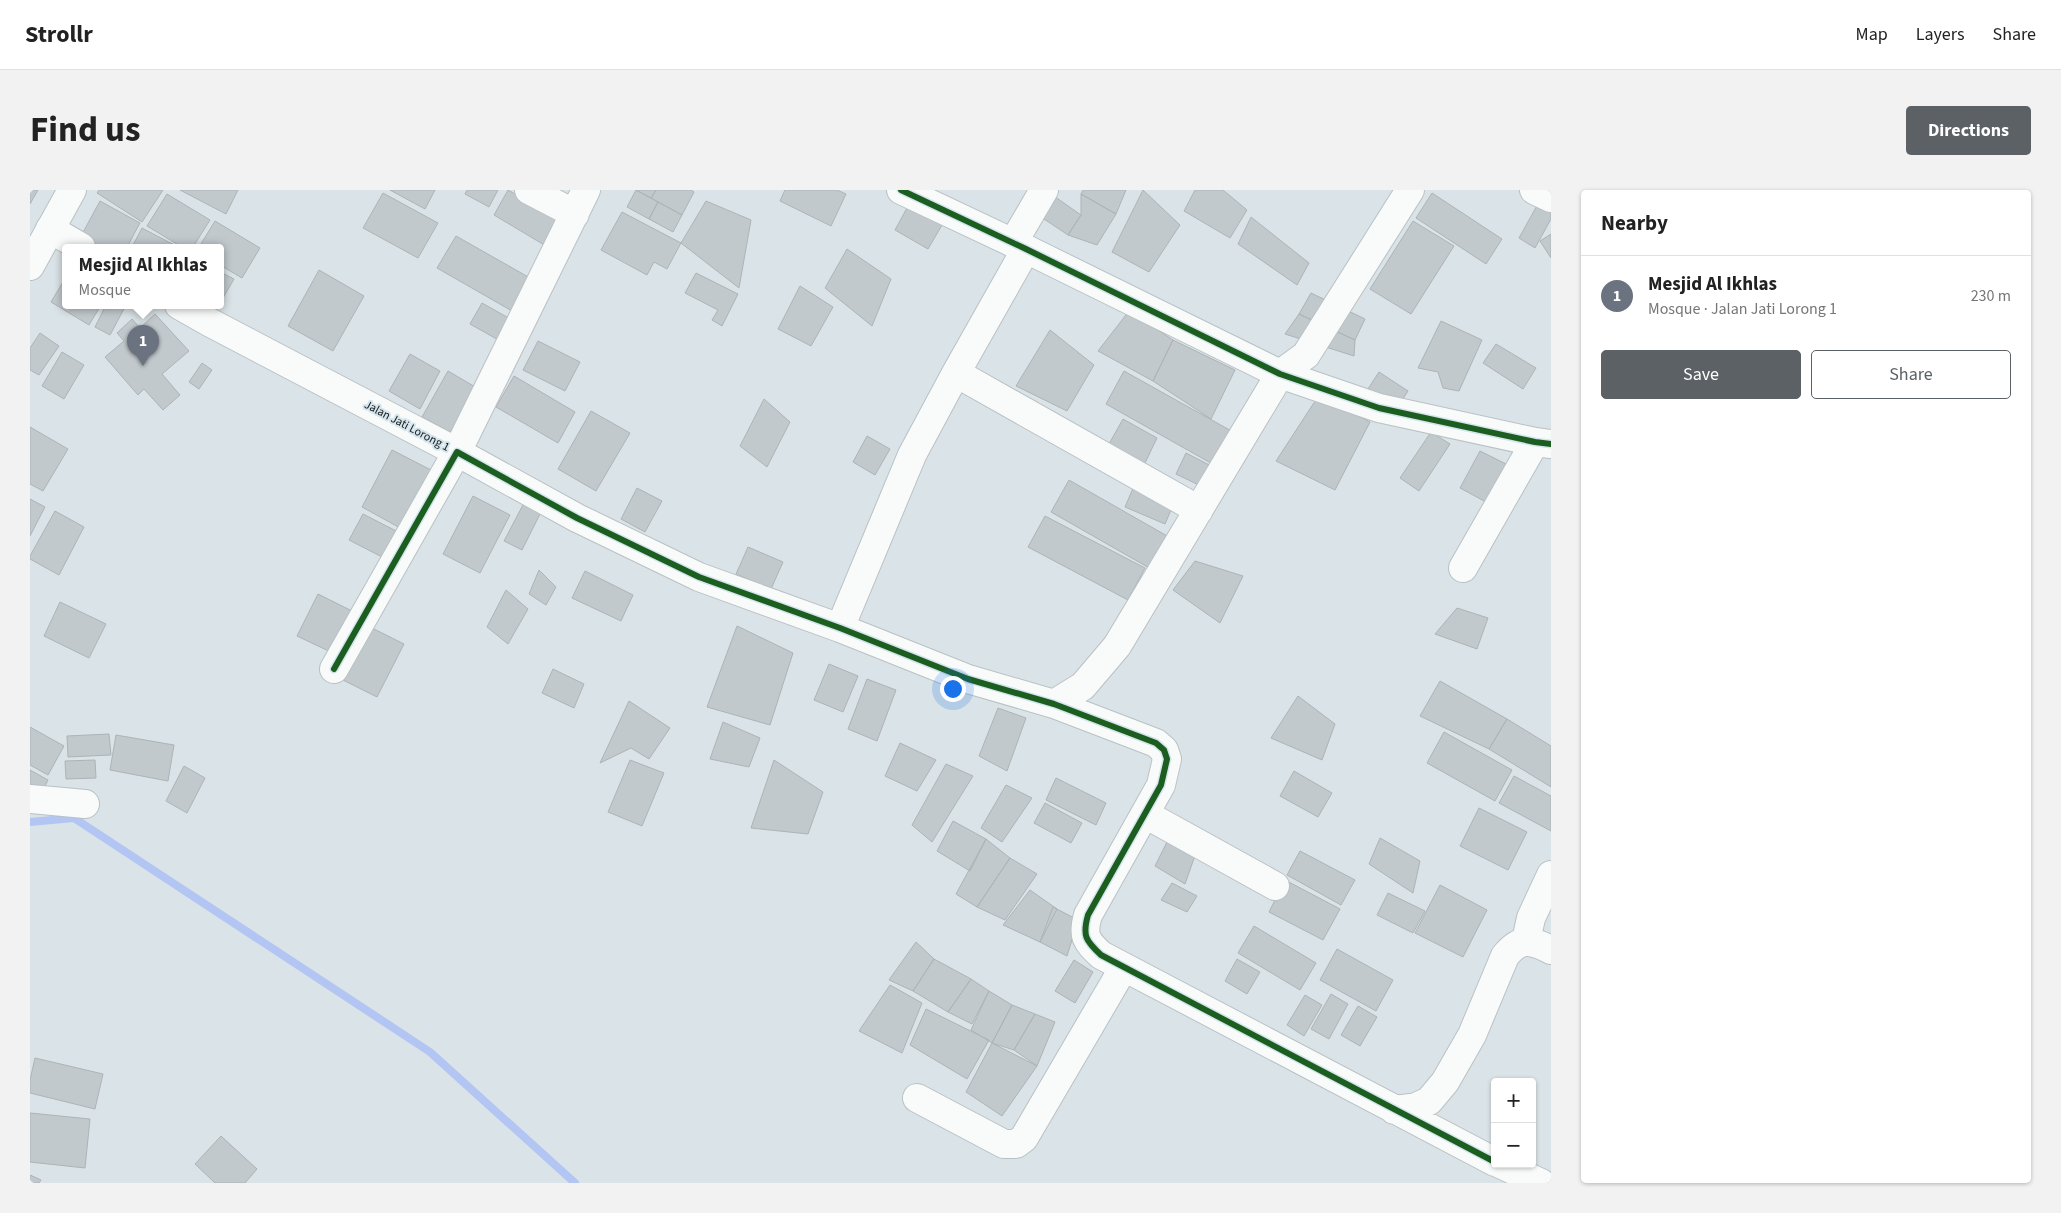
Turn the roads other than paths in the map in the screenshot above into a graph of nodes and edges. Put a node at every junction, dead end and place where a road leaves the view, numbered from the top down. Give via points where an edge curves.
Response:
1 (72, 190) edge
2 (529, 190) edge
3 (586, 190) edge
4 (901, 190) edge
5 (1044, 190) edge
6 (1410, 190) edge
7 (1534, 190) edge
8 (1551, 198) edge
9 (575, 214) junction
10 (50, 229) junction
11 (76, 244) edge
12 (1020, 246) junction
13 (30, 266) edge
14 (186, 309) edge
15 (956, 372) junction
16 (1280, 374) junction
17 (1543, 443) edge
18 (457, 452) junction
19 (1199, 510) junction
20 (1463, 568) dead end
21 (840, 628) junction
22 (334, 669) dead end
23 (1054, 704) junction
24 (30, 799) edge
25 (85, 804) dead end
26 (1145, 814) junction
27 (1551, 875) edge
28 (1275, 886) dead end
29 (1539, 946) edge
30 (1124, 967) junction
31 (916, 1098) dead end
32 (1394, 1110) junction
33 (1491, 1160) edge
34 (1509, 1168) edge
35 (1541, 1183) edge

1 - 10 street
2 - 9 street
3 - 9 street, Jalan Jati Lorong 1
4 - 12 street
5 - 12 street
6 - 16 street via 1306,354
7 - 8 street
9 - 18 street, Jalan Jati Lorong 1
10 - 11 street
10 - 13 street
12 - 15 street
12 - 16 street
14 - 18 street, Jalan Jati Lorong 1
15 - 19 street
15 - 21 street via 912,456
16 - 17 street via 1379,408
16 - 19 street
17 - 20 street
18 - 21 street via 577,518 699,577
18 - 22 street
19 - 23 street via 1117,646 1083,686
21 - 23 street via 968,679
23 - 26 street via 1156,743 1164,750 1167,759 1162,785
24 - 25 street
26 - 28 street
26 - 30 street via 1084,927 1086,939 1092,946 1101,955
27 - 29 street via 1531,918
29 - 32 street via 1513,946 1505,956 1472,1035 1445,1082 1429,1101 1416,1107
30 - 31 street via 1024,1138 1016,1144 1004,1144
30 - 32 street
32 - 33 street
34 - 35 street

